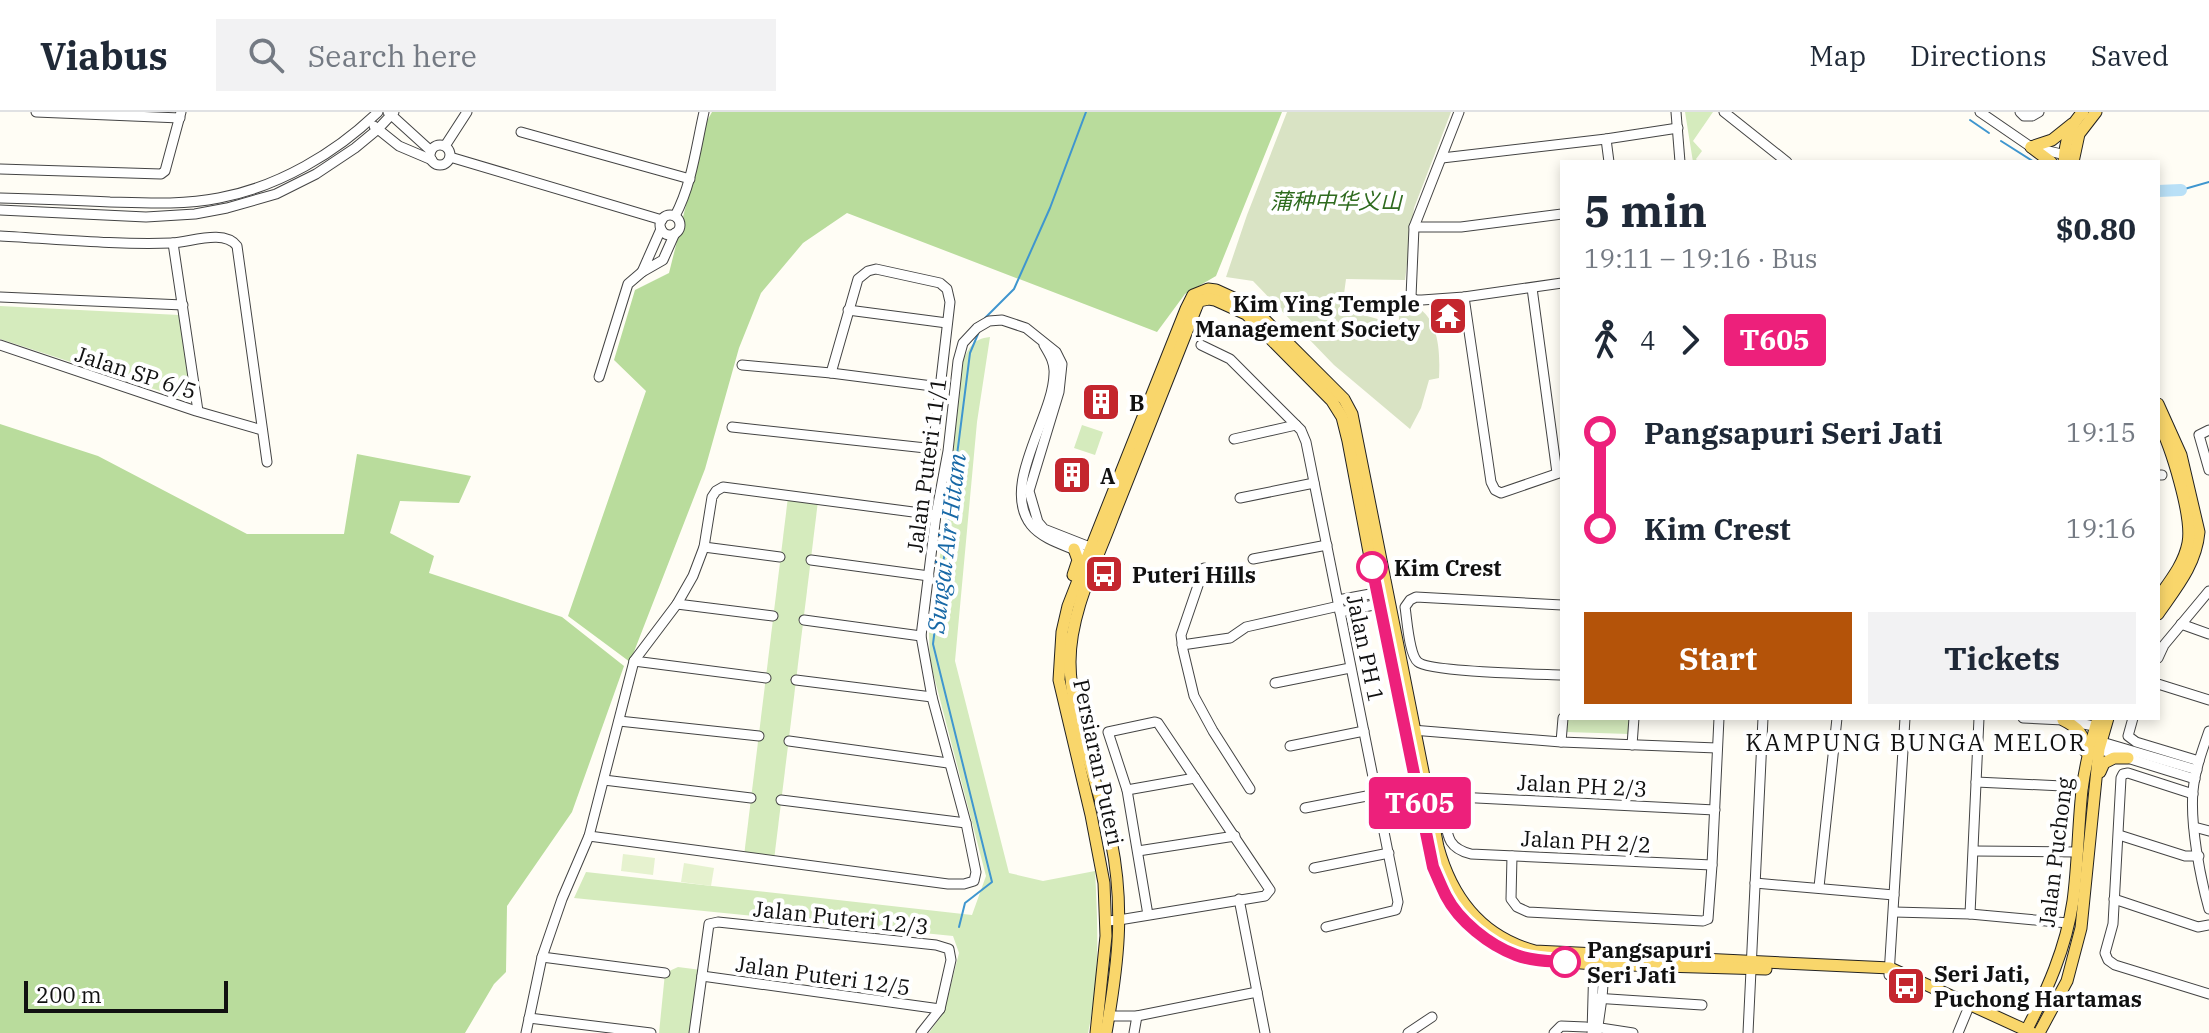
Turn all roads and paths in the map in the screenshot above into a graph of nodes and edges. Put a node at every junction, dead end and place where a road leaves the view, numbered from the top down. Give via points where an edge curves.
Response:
1 (36, 112) edge
2 (378, 112) edge
3 (467, 112) edge
4 (702, 112) edge
5 (1459, 112) edge
6 (1676, 112) edge
7 (1724, 112) edge
8 (1980, 112) edge
9 (2020, 112) edge
10 (2039, 112) edge
11 (2083, 112) edge
12 (2096, 112) edge
13 (391, 113) edge
14 (180, 115) edge
15 (369, 121) junction
16 (2074, 122) junction
17 (1678, 128) junction
18 (378, 129) junction
19 (521, 132) dead end
20 (1606, 139) junction
21 (445, 146) junction
22 (2031, 147) junction
23 (431, 155) junction
24 (450, 157) junction
25 (1442, 158) junction
26 (2069, 159) edge
27 (1609, 160) edge
28 (1680, 160) edge
29 (1784, 160) edge
30 (2048, 160) edge
31 (0, 169) edge
32 (690, 179) junction
33 (0, 198) edge
34 (0, 210) edge
35 (1560, 214) edge
36 (675, 216) junction
37 (662, 224) junction
38 (1414, 227) junction
39 (675, 233) junction
40 (0, 236) edge
41 (173, 243) junction
42 (642, 272) junction
43 (1560, 283) edge
44 (1532, 288) junction
45 (0, 297) edge
46 (1464, 297) junction
47 (183, 305) junction
48 (848, 310) junction
49 (947, 323) junction
50 (1043, 342) junction
51 (0, 345) edge
52 (1201, 345) dead end
53 (742, 365) dead end
54 (831, 373) junction
55 (599, 377) dead end
56 (940, 387) junction
57 (2160, 408) edge
58 (198, 411) junction
59 (1296, 425) junction
60 (732, 427) dead end
61 (2160, 428) edge
62 (262, 430) junction
63 (2209, 430) edge
64 (1234, 439) dead end
65 (933, 449) junction
66 (948, 451) junction
67 (267, 462) dead end
68 (2209, 470) edge
69 (1560, 472) edge
70 (1314, 483) junction
71 (1240, 498) dead end
72 (936, 515) junction
73 (1327, 545) junction
74 (704, 547) junction
75 (1074, 549) junction
76 (1094, 553) junction
77 (780, 557) dead end
78 (1253, 559) dead end
79 (811, 560) dead end
80 (1204, 568) dead end
81 (929, 576) junction
82 (2209, 591) edge
83 (2160, 595) edge
84 (1383, 597) junction
85 (677, 604) junction
86 (1560, 605) edge
87 (1068, 606) junction
88 (1339, 606) junction
89 (2160, 611) edge
90 (773, 616) dead end
91 (804, 620) dead end
92 (2181, 624) junction
93 (2209, 634) edge
94 (921, 636) junction
95 (1182, 645) junction
96 (2160, 654) edge
97 (634, 661) junction
98 (1350, 668) junction
99 (1560, 675) edge
100 (766, 678) dead end
101 (796, 680) dead end
102 (1275, 683) dead end
103 (2160, 685) edge
104 (932, 697) junction
105 (2209, 700) edge
106 (1563, 720) edge
107 (1634, 720) edge
108 (1719, 720) edge
109 (1763, 720) edge
110 (1837, 720) edge
111 (1905, 720) edge
112 (1979, 720) edge
113 (2069, 720) edge
114 (2076, 720) edge
115 (2132, 720) edge
116 (619, 721) junction
117 (2101, 723) edge
118 (1364, 731) junction
119 (1409, 731) junction
120 (2209, 731) edge
121 (759, 736) dead end
122 (789, 741) dead end
123 (1561, 742) junction
124 (2095, 744) junction
125 (1632, 745) junction
126 (1290, 746) dead end
127 (1717, 748) junction
128 (2128, 758) junction
129 (948, 763) junction
130 (2197, 770) junction
131 (1195, 778) junction
132 (604, 780) junction
133 (2088, 780) junction
134 (1976, 782) junction
135 (1250, 789) dead end
136 (1127, 790) junction
137 (1377, 794) junction
138 (2193, 794) junction
139 (751, 798) dead end
140 (781, 800) dead end
141 (1305, 808) dead end
142 (1715, 810) junction
143 (966, 823) junction
144 (2194, 827) junction
145 (2209, 831) edge
146 (2119, 835) junction
147 (589, 836) junction
148 (1235, 836) junction
149 (1138, 851) junction
150 (1458, 851) joint
151 (1974, 851) junction
152 (2076, 852) junction
153 (1389, 853) junction
154 (1512, 856) junction
155 (2199, 856) junction
156 (1712, 865) junction
157 (1314, 868) dead end
158 (1755, 883) junction
159 (1819, 887) junction
160 (1894, 895) junction
161 (1239, 899) junction
162 (2114, 899) junction
163 (2209, 909) edge
164 (1894, 912) junction
165 (1970, 914) junction
166 (1148, 915) junction
167 (1113, 921) junction
168 (2068, 923) junction
169 (2209, 925) edge
170 (1326, 927) dead end
171 (542, 957) junction
172 (1600, 959) junction
173 (1751, 965) junction
174 (1890, 972) junction
175 (665, 973) dead end
176 (702, 976) junction
177 (1257, 992) junction
178 (2209, 994) edge
179 (1598, 998) junction
180 (1702, 1005) dead end
181 (1969, 1006) junction
182 (940, 1009) junction
183 (2037, 1010) junction
184 (1109, 1016) junction
185 (1137, 1016) junction
186 (1432, 1017) dead end
187 (529, 1018) junction
188 (2007, 1027) edge
189 (1594, 1030) edge
190 (2026, 1032) edge
191 (526, 1033) edge
192 (651, 1033) edge
193 (694, 1033) edge
194 (921, 1033) edge
195 (1096, 1033) edge
196 (1106, 1033) edge
197 (1134, 1033) edge
198 (1265, 1033) edge
199 (1408, 1033) edge
200 (1554, 1033) edge
201 (1633, 1033) edge
202 (1748, 1033) edge
203 (1958, 1033) edge
204 (2039, 1033) edge

1 - 14 street
2 - 15 street
3 - 21 street
4 - 32 street
5 - 25 street
6 - 17 street
7 - 29 street
8 - 22 street
9 - 10 street
11 - 16 main road
12 - 26 main road
13 - 18 street
13 - 23 street
14 - 31 street via 161,174
15 - 18 street
15 - 33 street via 341,145 292,172 220,198 149,203
16 - 22 main road via 2052,140
16 - 26 main road via 2067,139
17 - 20 street
17 - 28 street
18 - 23 street via 399,146
18 - 34 street via 316,174 276,194 227,208 146,217
19 - 32 street
20 - 25 street
20 - 27 street
21 - 23 street via 435,146
21 - 24 street
22 - 26 street
22 - 30 main road
23 - 24 street via 442,165
24 - 37 street
25 - 38 street
32 - 36 street
35 - 38 street via 1461,227
36 - 37 street
36 - 39 street via 680,223
37 - 39 street via 669,234
37 - 42 street
38 - 46 street via 1411,297
39 - 42 street via 663,260
40 - 41 street
41 - 47 street
41 - 62 street via 222,237 237,246
42 - 55 street via 628,284
43 - 44 street
44 - 46 street
44 - 69 street
45 - 47 street
46 - 69 street via 1495,490 1501,493
47 - 58 street
48 - 49 street
48 - 49 street via 858,279 876,269 940,283 950,302
48 - 54 street
49 - 56 street
50 - 66 street, Jalan Puteri 11/1 via 1026,328 1002,320 977,328 963,343
50 - 75 street via 1055,373 1021,495 1031,524
50 - 76 street, Jalan Puteri 11/1 via 1056,352 1062,379 1029,491 1044,529
51 - 58 street, Jalan SP 6/5
52 - 59 street, Jalan PH 1 via 1230,359
53 - 54 street
54 - 56 street
56 - 65 street
57 - 89 main road via 2181,455 2199,532 2191,566
58 - 62 street, Jalan SP 6/5
59 - 64 street
59 - 70 street, Jalan PH 1 via 1306,442
60 - 65 street
61 - 83 main road via 2181,486 2189,530 2180,565
62 - 67 street
63 - 68 street via 2199,435
65 - 66 street
66 - 72 street, Jalan Puteri 11/1
70 - 71 street
70 - 73 street, Jalan PH 1
72 - 74 street via 723,487 712,497
72 - 81 street, Jalan Puteri 11/1
73 - 78 street
73 - 88 street, Jalan PH 1
74 - 77 street
74 - 85 street
75 - 76 street
75 - 87 main road via 1078,560 1068,587
76 - 84 main road, Persiaran Puteri via 1199,301 1209,299 1251,319 1342,417
76 - 87 main road, Persiaran Puteri
76 - 167 main road, Persiaran Puteri via 1075,621 1070,664 1111,842 1116,875
79 - 81 street
80 - 95 street via 1186,616
81 - 94 street, Jalan Puteri 11/1
82 - 92 street
84 - 88 street
84 - 119 main road, Persiaran Puteri
85 - 90 street
85 - 97 street
86 - 99 street via 1416,597 1405,607 1419,663
87 - 167 main road, Persiaran Puteri via 1059,680
88 - 95 street via 1246,627 1230,638
88 - 98 street, Jalan PH 1
91 - 94 street
92 - 93 street
92 - 96 street
94 - 104 street, Jalan Puteri 11/1
95 - 135 street via 1194,696
97 - 100 street
97 - 116 street
98 - 102 street
98 - 118 street, Jalan PH 1
101 - 104 street
103 - 105 street
104 - 129 street, Jalan Puteri 11/1
106 - 123 street
107 - 125 street
108 - 127 street
109 - 158 street
110 - 159 street
111 - 160 street
112 - 134 street
113 - 133 main road via 2085,743
114 - 117 street
115 - 130 street via 2128,736
116 - 121 street
116 - 132 street
117 - 124 main road, Jalan Puchong
118 - 126 street
118 - 137 street, Jalan PH 1
119 - 123 street
119 - 172 main road, Persiaran Puteri via 1433,867 1455,910 1514,955
120 - 130 street
122 - 129 street
123 - 125 street
124 - 128 street
124 - 130 street
124 - 133 main road, Jalan Puchong
125 - 127 street
127 - 142 street
128 - 130 street
128 - 133 main road via 2104,763
129 - 143 street, Jalan Puteri 11/1
130 - 138 street
131 - 136 street
131 - 136 street via 1155,722 1108,732
131 - 148 street
132 - 139 street
132 - 147 street
133 - 134 street
133 - 152 main road, Jalan Puchong
133 - 204 main road, Jalan Puchong via 2090,828 2081,928 2067,981
134 - 151 street
136 - 149 street
137 - 141 street
137 - 153 street, Jalan PH 1
138 - 144 street
138 - 146 street via 2123,774
140 - 143 street
142 - 150 street, Jalan PH 2/3 via 1457,797 1443,808 1451,844
142 - 156 street
143 - 147 street, Jalan Puteri 11/1 via 976,872 974,881 964,884
144 - 145 street
144 - 155 street
146 - 155 street
146 - 162 street
147 - 171 street
148 - 149 street
148 - 161 street via 1270,890 1265,896
149 - 166 street
150 - 154 street, Jalan PH 2/2
151 - 152 street
151 - 165 street
152 - 168 main road, Jalan Puchong
153 - 157 street
153 - 170 street, Jalan PH 1 via 1396,910
154 - 156 street, Jalan PH 2/2
154 - 156 street via 1511,899 1517,907 1634,919 1708,919
155 - 163 street
158 - 159 street
158 - 173 street
159 - 160 street
160 - 164 street
161 - 166 street
161 - 177 street
162 - 169 street via 2198,927
162 - 178 street via 2108,960
164 - 165 street
164 - 174 street
165 - 168 street
166 - 167 street
167 - 184 main road, Persiaran Puteri via 1118,961
167 - 195 main road, Persiaran Puteri
168 - 183 main road, Jalan Puchong
171 - 175 street
171 - 187 street
172 - 173 main road, Persiaran Puteri
172 - 179 street
173 - 174 main road, Persiaran Puteri
173 - 202 street
174 - 181 main road, Persiaran Puteri
176 - 182 street, Jalan Puteri 12/5
176 - 182 street, Jalan Puteri 12/3 via 709,924 718,922 936,945 949,949 951,960
176 - 193 street
177 - 185 street
177 - 198 street
179 - 180 street
179 - 189 street
181 - 188 main road, Persiaran Puteri
181 - 203 street
182 - 194 street
183 - 188 main road
183 - 190 main road, Jalan Puchong
184 - 185 street
184 - 196 main road, Persiaran Puteri
185 - 197 street
186 - 199 street
187 - 191 street
187 - 192 street
188 - 190 main road, Persiaran Puteri
189 - 200 street via 1561,1026
189 - 201 street

